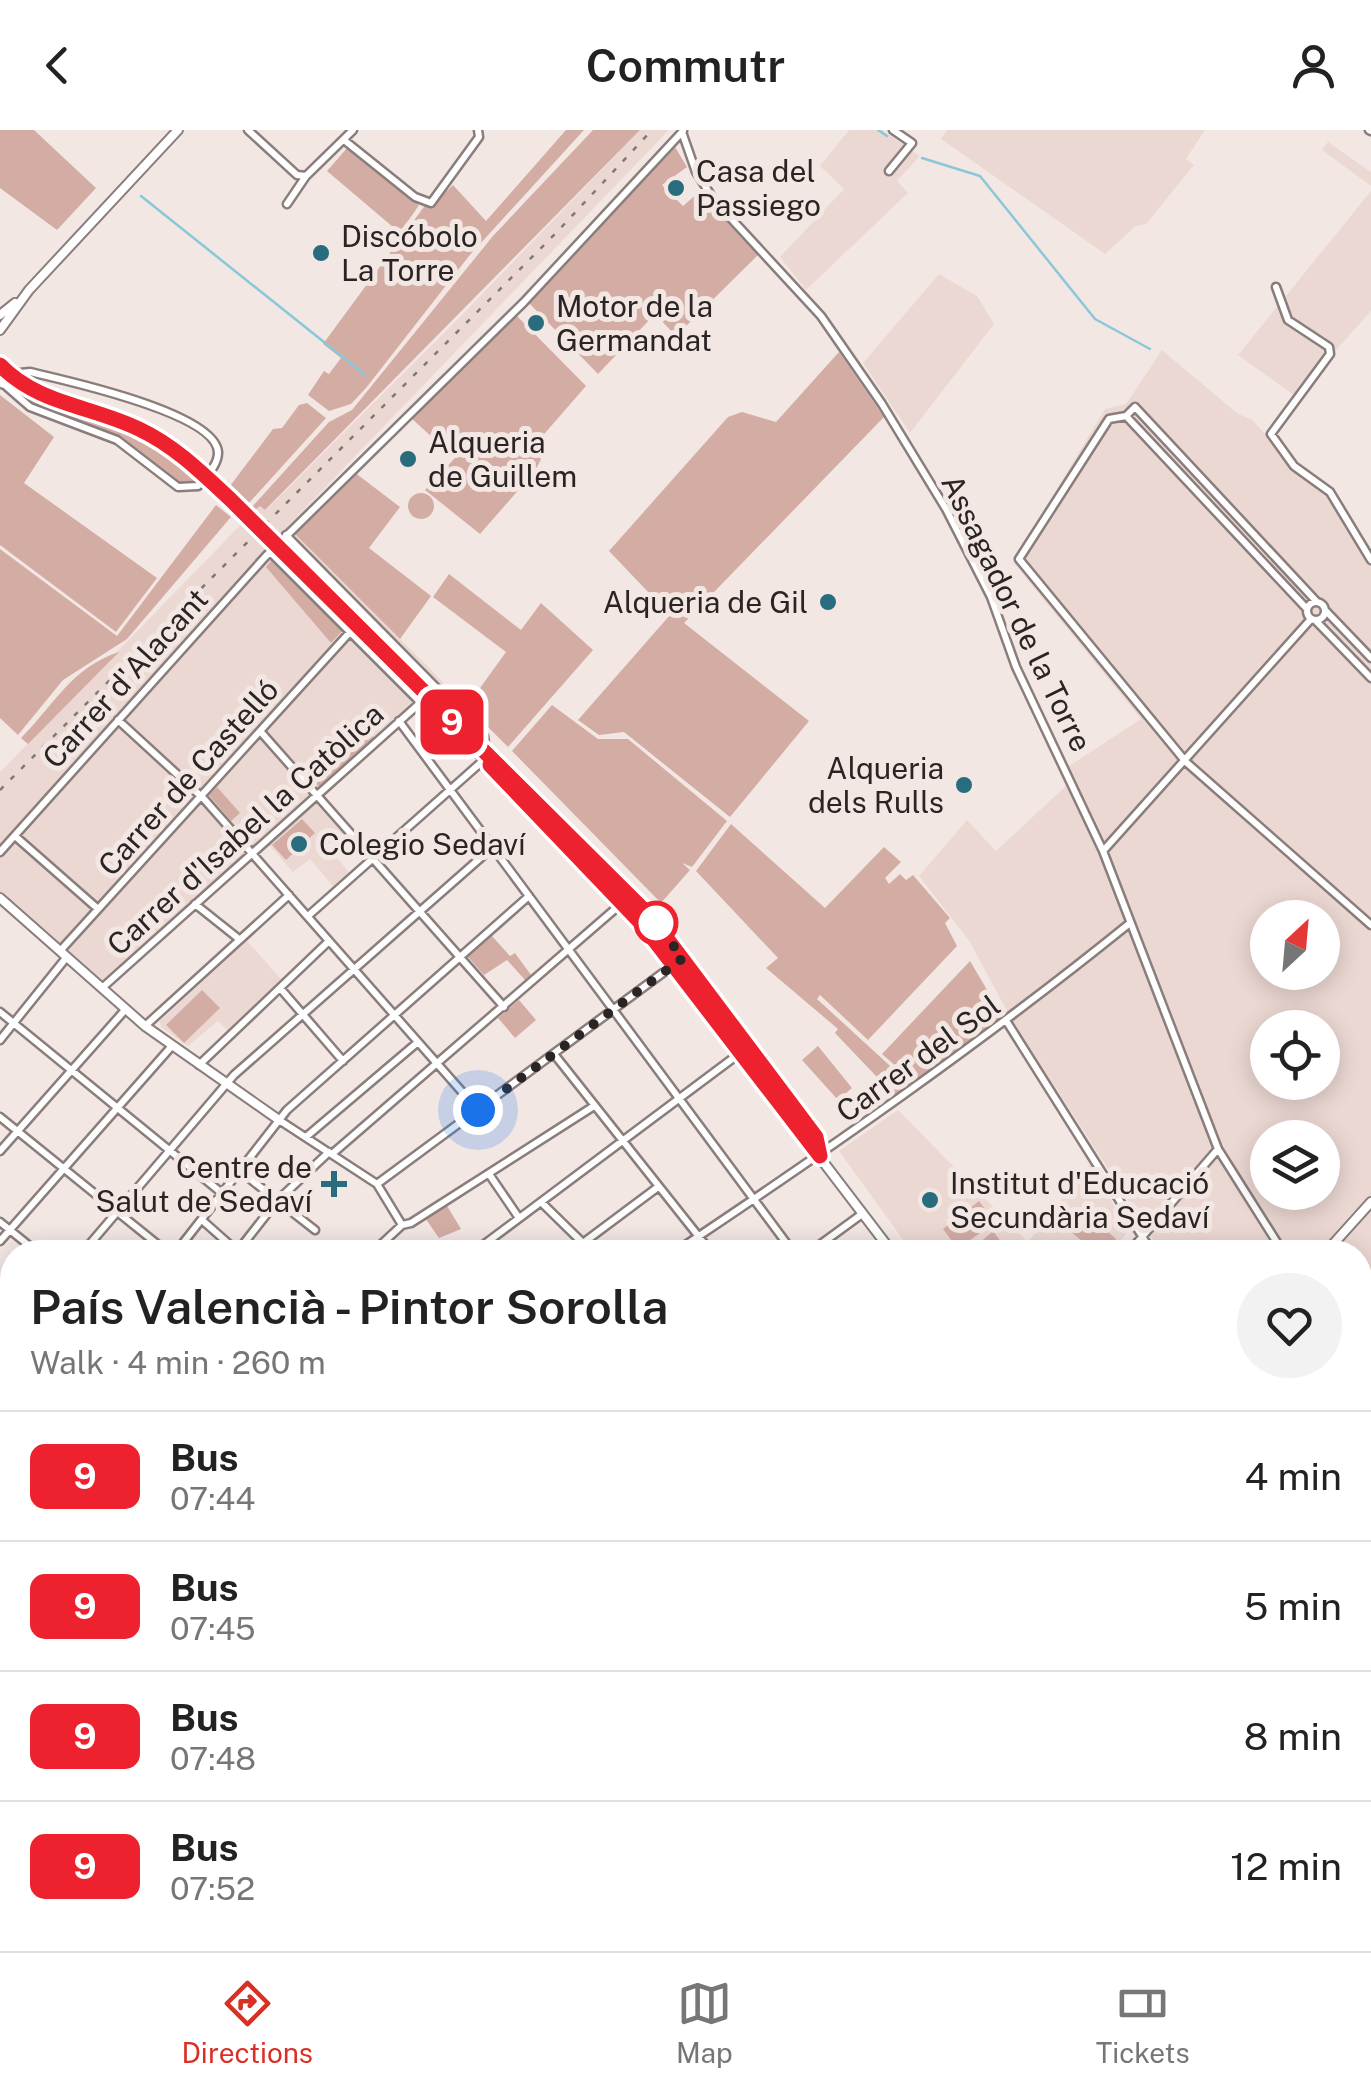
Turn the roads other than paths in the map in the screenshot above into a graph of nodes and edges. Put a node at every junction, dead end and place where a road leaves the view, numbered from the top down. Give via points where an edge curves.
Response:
1 (178, 130) edge
2 (248, 130) edge
3 (353, 130) edge
4 (478, 130) edge
5 (893, 130) edge
6 (683, 131) edge
7 (344, 140) junction
8 (888, 172) dead end
9 (306, 176) junction
10 (286, 204) dead end
11 (1276, 288) dead end
12 (29, 290) junction
13 (0, 315) edge
14 (0, 330) edge
15 (0, 364) edge
16 (10, 374) junction
17 (1, 382) edge
18 (31, 391) junction
19 (1126, 416) junction
20 (286, 535) junction
21 (270, 552) junction
22 (1371, 560) edge
23 (1316, 602) junction
24 (1306, 609) junction
25 (1325, 610) junction
26 (1314, 620) junction
27 (350, 632) junction
28 (1371, 658) edge
29 (1371, 678) edge
30 (420, 703) junction
31 (118, 720) junction
32 (399, 722) junction
33 (260, 730) junction
34 (486, 758) junction
35 (1186, 762) junction
36 (451, 790) junction
37 (200, 795) junction
38 (317, 795) junction
39 (15, 836) junction
40 (494, 846) junction
41 (1103, 851) junction
42 (0, 852) edge
43 (252, 853) junction
44 (373, 859) junction
45 (289, 895) junction
46 (530, 896) junction
47 (4, 901) edge
48 (636, 901) junction
49 (622, 902) junction
50 (195, 904) junction
51 (98, 909) junction
52 (420, 912) junction
53 (0, 914) edge
54 (308, 916) junction
55 (1130, 923) junction
56 (1371, 925) edge
57 (239, 940) junction
58 (329, 941) junction
59 (569, 949) junction
60 (62, 955) junction
61 (460, 958) junction
62 (683, 958) junction
63 (675, 964) junction
64 (354, 970) junction
65 (280, 988) junction
66 (101, 989) junction
67 (504, 1007) junction
68 (613, 1009) junction
69 (125, 1010) junction
70 (0, 1012) edge
71 (303, 1015) junction
72 (395, 1016) junction
73 (1007, 1022) junction
74 (14, 1023) junction
75 (145, 1026) junction
76 (0, 1040) edge
77 (418, 1042) junction
78 (171, 1047) junction
79 (554, 1054) junction
80 (740, 1054) junction
81 (343, 1060) junction
82 (438, 1065) junction
83 (198, 1066) junction
84 (71, 1071) junction
85 (225, 1084) junction
86 (679, 1098) junction
87 (594, 1106) junction
88 (116, 1108) junction
89 (478, 1110) junction
90 (0, 1116) edge
91 (279, 1120) junction
92 (18, 1131) junction
93 (306, 1137) junction
94 (622, 1142) junction
95 (168, 1149) junction
96 (1218, 1149) junction
97 (0, 1151) edge
98 (331, 1153) junction
99 (820, 1156) junction
100 (64, 1170) junction
101 (240, 1171) junction
102 (489, 1174) junction
103 (377, 1184) junction
104 (658, 1187) junction
105 (223, 1194) junction
106 (277, 1200) junction
107 (755, 1200) junction
108 (541, 1202) junction
109 (1371, 1202) edge
110 (116, 1212) junction
111 (862, 1214) junction
112 (519, 1218) junction
113 (202, 1220) junction
114 (0, 1222) edge
115 (402, 1224) junction
116 (10, 1230) junction
117 (316, 1230) dead end
118 (698, 1237) junction
119 (1142, 1238) joint
120 (1, 1240) edge
121 (22, 1240) edge
122 (94, 1240) edge
123 (152, 1240) edge
124 (186, 1240) edge
125 (224, 1240) edge
126 (247, 1240) edge
127 (387, 1240) edge
128 (490, 1240) edge
129 (579, 1240) edge
130 (586, 1240) edge
131 (693, 1240) edge
132 (700, 1240) edge
133 (784, 1240) edge
134 (826, 1240) edge
135 (883, 1240) edge
136 (1276, 1240) edge
137 (1337, 1240) edge

1 - 12 street
2 - 9 street
3 - 7 street
4 - 7 street via 475,144 431,203
5 - 8 street via 912,143
6 - 20 street, Carrer d'Alacant via 524,302
6 - 41 street, Assagador de la Torre via 714,200 821,316 933,487 991,597 1016,667
7 - 9 street
9 - 10 street
11 - 22 street via 1288,320 1330,354 1272,434 1294,466 1330,492
12 - 13 street
12 - 14 street
15 - 16 main road
16 - 17 street via 30,372 155,406 212,438 216,461 198,486 178,486 117,440 30,408
16 - 18 main road
17 - 18 main road
18 - 34 main road, bridge via 140,429 191,462
19 - 23 street via 1135,407
19 - 24 street
19 - 35 street via 1109,418 1019,559
20 - 21 street, Carrer d'Alacant
20 - 34 street via 484,736
21 - 27 street
21 - 31 street, Carrer d'Alacant
23 - 24 street
23 - 25 street
24 - 26 street
25 - 26 street
25 - 28 street
26 - 29 street
26 - 35 street
27 - 30 street
27 - 33 street, Carrer de Castelló
30 - 32 street, Carrer d'Isabel la Catòlica
30 - 34 street via 467,749
31 - 37 street
31 - 39 street, Carrer d'Alacant
32 - 36 street
32 - 38 street, Carrer d'Isabel la Catòlica
33 - 37 street, Carrer de Castelló
33 - 38 street
34 - 36 street
34 - 48 street via 504,766
34 - 49 street
35 - 41 street
35 - 56 street
36 - 40 street
36 - 44 street
37 - 43 street
37 - 51 street, Carrer de Castelló
38 - 43 street, Carrer d'Isabel la Catòlica
38 - 44 street
39 - 42 street, Carrer d'Alacant
39 - 51 street
40 - 46 street
40 - 52 street
41 - 55 street, Assagador de la Torre
43 - 45 street
43 - 50 street, Carrer d'Isabel la Catòlica
44 - 52 street
44 - 54 street
45 - 54 street
45 - 57 street
46 - 59 street
46 - 61 street
47 - 53 street
47 - 60 street
48 - 49 street
48 - 62 street
49 - 59 street
49 - 63 street
50 - 57 street
50 - 66 street, Carrer d'Isabel la Catòlica
51 - 60 street, Carrer de Castelló
52 - 61 street
52 - 64 street
54 - 58 street
55 - 73 street, Carrer del Sol
55 - 96 street, Assagador de la Torre
57 - 75 street
58 - 64 street
58 - 65 street
59 - 67 street
59 - 68 street
60 - 66 street
60 - 74 street, Carrer de Castelló
61 - 67 street
61 - 72 street
62 - 63 street
62 - 99 street via 816,1137
63 - 68 street
63 - 80 street
64 - 71 street
64 - 72 street
65 - 71 street
65 - 83 street
66 - 69 street
67 - 82 street
68 - 79 street
68 - 86 street
69 - 75 street
69 - 84 street
70 - 74 street
71 - 81 street
71 - 85 street
72 - 77 street
72 - 81 street
73 - 99 street, Carrer del Sol
73 - 119 street
74 - 76 street, Carrer de Castelló
74 - 84 street
75 - 78 street
77 - 82 street
77 - 93 street
78 - 83 street
78 - 88 street
79 - 87 street
79 - 89 street
80 - 86 street
80 - 99 street
81 - 91 street
82 - 89 street
82 - 98 street
83 - 85 street
84 - 88 street
84 - 92 street
85 - 91 street
85 - 95 street
86 - 94 street
86 - 107 street
87 - 94 street
87 - 102 street
88 - 95 street
88 - 100 street
89 - 103 street
90 - 92 street
91 - 93 street
91 - 101 street
92 - 97 street
92 - 100 street
93 - 98 street
94 - 104 street
94 - 108 street
95 - 105 street
95 - 110 street
96 - 119 street
96 - 136 street, Assagador de la Torre
98 - 103 street
98 - 106 street
99 - 107 street, Carrer del Sol
99 - 111 street
100 - 110 street
100 - 116 street
101 - 105 street
101 - 106 street
102 - 112 street
102 - 115 street
103 - 115 street
104 - 118 street
104 - 130 street
105 - 113 street
106 - 117 street
106 - 126 street
107 - 118 street, Carrer del Sol
107 - 133 street
108 - 112 street
108 - 129 street
109 - 137 street
110 - 122 street
110 - 123 street
111 - 134 street
111 - 135 street
112 - 128 street
113 - 124 street
113 - 125 street
114 - 116 street
115 - 127 street
116 - 120 street
116 - 121 street
118 - 131 street, Carrer del Sol
118 - 132 street

